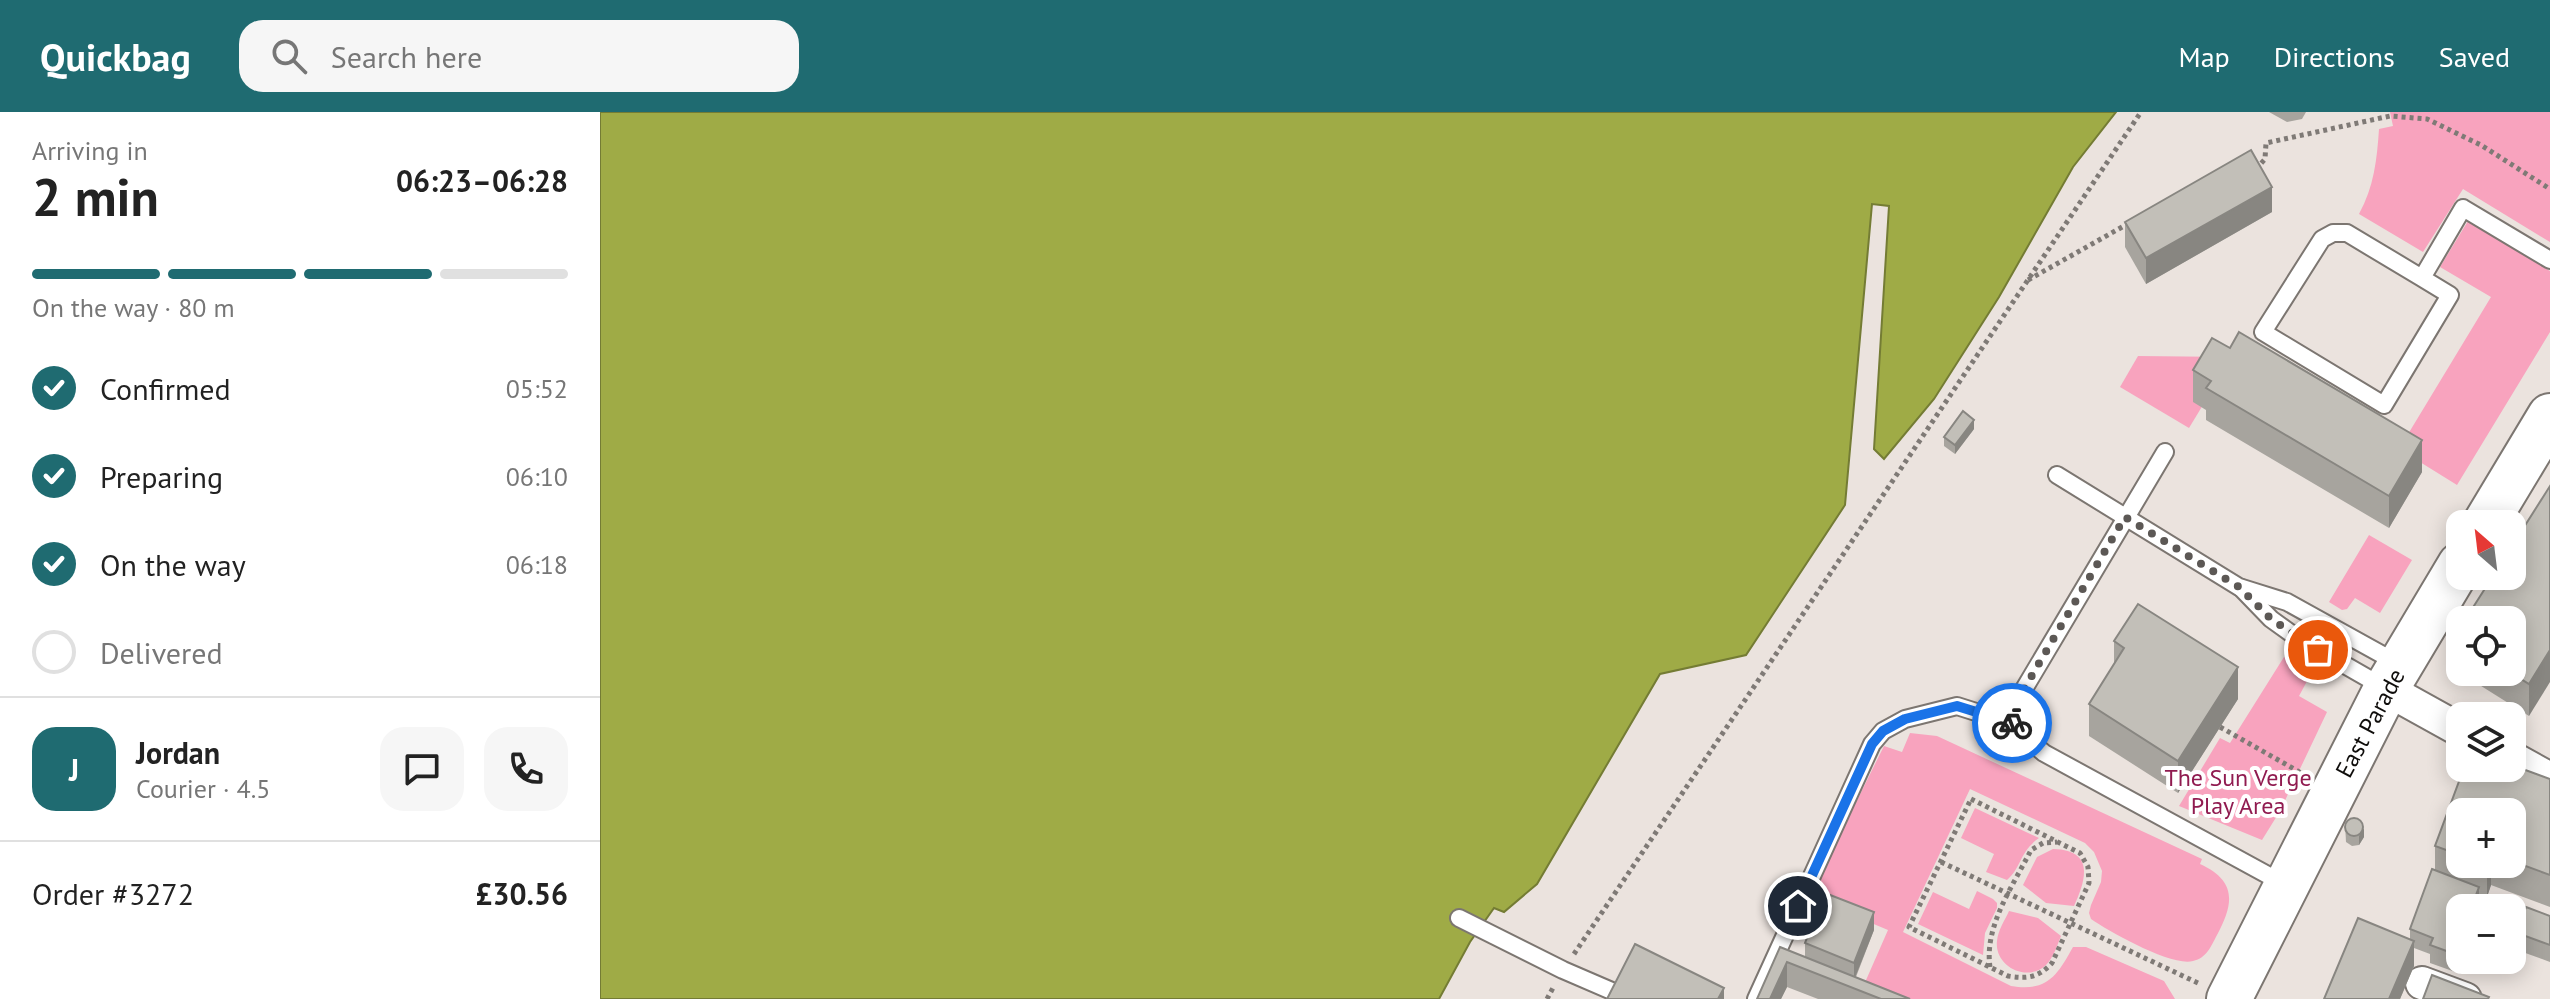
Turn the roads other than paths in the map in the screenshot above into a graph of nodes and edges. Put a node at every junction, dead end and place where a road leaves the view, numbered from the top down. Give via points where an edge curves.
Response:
1 (2550, 260) edge
2 (2422, 278) junction
3 (2546, 434) edge
4 (2165, 452) dead end
5 (2057, 475) dead end
6 (2494, 510) edge
7 (2125, 517) junction
8 (2239, 587) junction
9 (2446, 589) edge
10 (2394, 677) junction
11 (2446, 719) edge
12 (2017, 725) junction
13 (2526, 766) edge
14 (2550, 779) edge
15 (2286, 885) junction
16 (1459, 918) dead end
17 (2422, 983) dead end
18 (1621, 995) edge
19 (2229, 998) edge
20 (1756, 999) edge
21 (2465, 999) edge

1 - 2 lane via 2463,208
2 - 2 lane via 2347,233 2333,233 2322,239 2263,332 2384,405 2450,295
3 - 6 main road
4 - 7 lane
5 - 7 lane
7 - 8 lane
7 - 12 lane via 2024,689
8 - 10 lane via 2287,602
8 - 10 lane via 2296,637
9 - 10 main road, East Parade
10 - 11 street
10 - 15 main road, East Parade
12 - 15 lane via 2044,753
12 - 20 lane via 1957,706 1905,719 1883,731 1872,744 1780,963
13 - 14 street
15 - 19 main road, East Parade
16 - 18 lane
17 - 21 street

